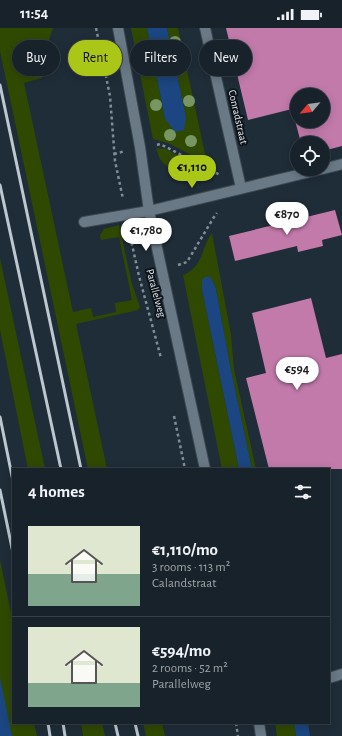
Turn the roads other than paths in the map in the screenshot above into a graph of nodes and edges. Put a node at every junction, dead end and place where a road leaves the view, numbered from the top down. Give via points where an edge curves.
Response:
1 (118, 28) edge
2 (205, 28) edge
3 (342, 164) edge
4 (330, 167) edge
5 (293, 176) edge
6 (241, 188) junction
7 (149, 211) junction
8 (84, 222) dead end
9 (205, 468) edge
10 (342, 674) edge
11 (330, 678) edge
12 (259, 724) edge
13 (261, 736) edge

1 - 7 main road, Parallelweg
2 - 6 main road, Conradstraat
3 - 4 main road
5 - 6 main road
6 - 7 main road
7 - 8 main road
7 - 9 main road, Parallelweg
10 - 11 main road
12 - 13 main road

